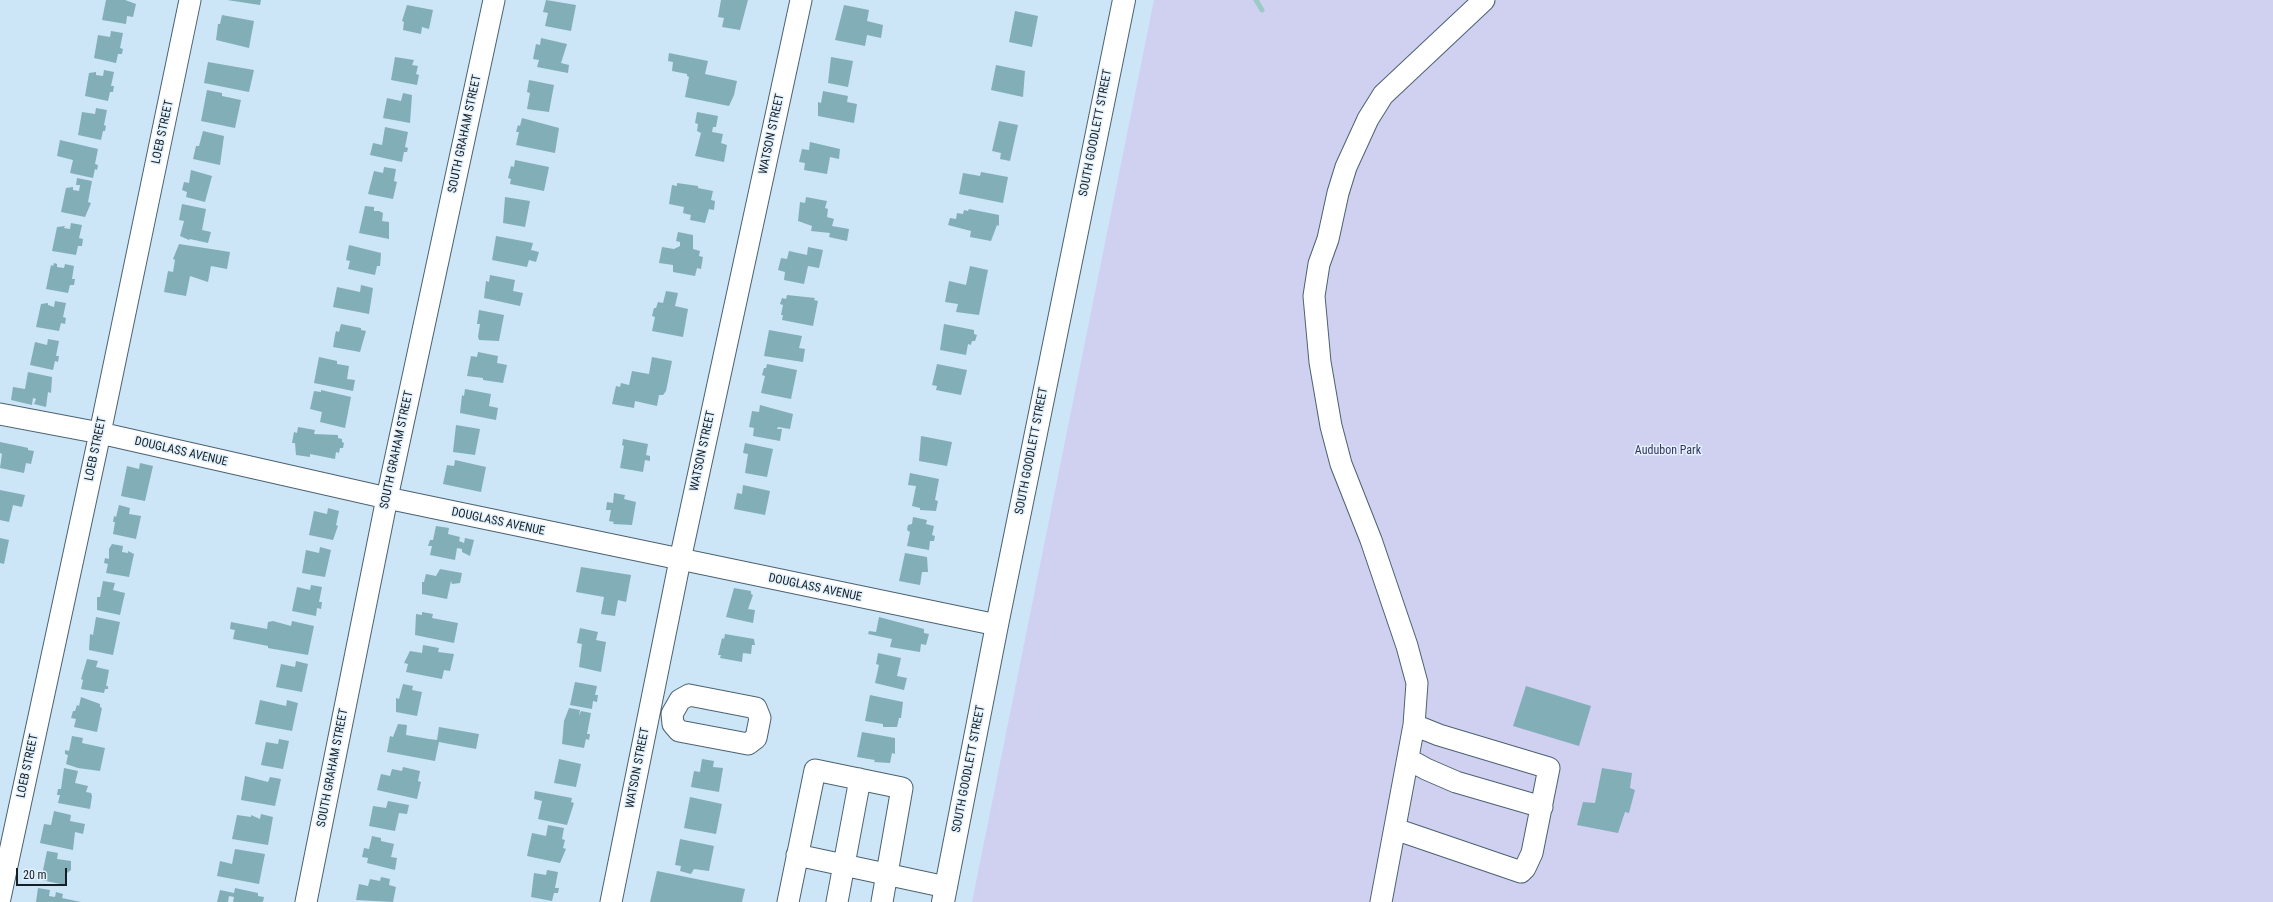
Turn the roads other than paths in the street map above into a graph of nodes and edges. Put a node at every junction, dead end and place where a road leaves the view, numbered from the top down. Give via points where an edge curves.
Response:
1 (190, 0) edge
2 (494, 0) edge
3 (801, 0) edge
4 (1124, 0) edge
5 (1484, 0) edge
6 (0, 414) edge
7 (100, 433) junction
8 (387, 498) junction
9 (680, 560) junction
10 (996, 625) junction
11 (650, 708) junction
12 (672, 714) dead end
13 (1414, 725) junction
14 (1408, 759) junction
15 (860, 779) junction
16 (1542, 806) junction
17 (1395, 829) junction
18 (797, 855) junction
19 (843, 865) junction
20 (887, 874) junction
21 (1, 886) edge
22 (945, 894) edge
23 (306, 902) edge
24 (611, 902) edge
25 (788, 902) edge
26 (837, 902) edge
27 (882, 902) edge
28 (1382, 902) edge

1 - 7 street, LOEB STREET
2 - 8 street, SOUTH GRAHAM STREET
3 - 9 street, WATSON STREET
4 - 10 main road, SOUTH GOODLETT STREET
5 - 13 street via 1383,96 1368,119 1338,193 1314,296 1320,362 1342,464 1408,646 1417,683
6 - 7 street, DOUGLASS AVENUE
7 - 8 street, DOUGLASS AVENUE
7 - 21 street, LOEB STREET
8 - 9 street, DOUGLASS AVENUE
8 - 23 street, SOUTH GRAHAM STREET
9 - 10 street, DOUGLASS AVENUE
9 - 11 street, WATSON STREET
10 - 22 main road, SOUTH GOODLETT STREET
11 - 12 street
11 - 24 street, WATSON STREET
13 - 14 street
13 - 16 street via 1549,768
14 - 16 street via 1426,770 1456,782
14 - 17 street
15 - 18 street via 815,770
15 - 19 street
15 - 20 street via 902,788
16 - 17 street via 1532,853 1521,872
17 - 28 street
18 - 19 street
18 - 25 street
19 - 20 street
19 - 26 street
20 - 22 street
20 - 27 street

